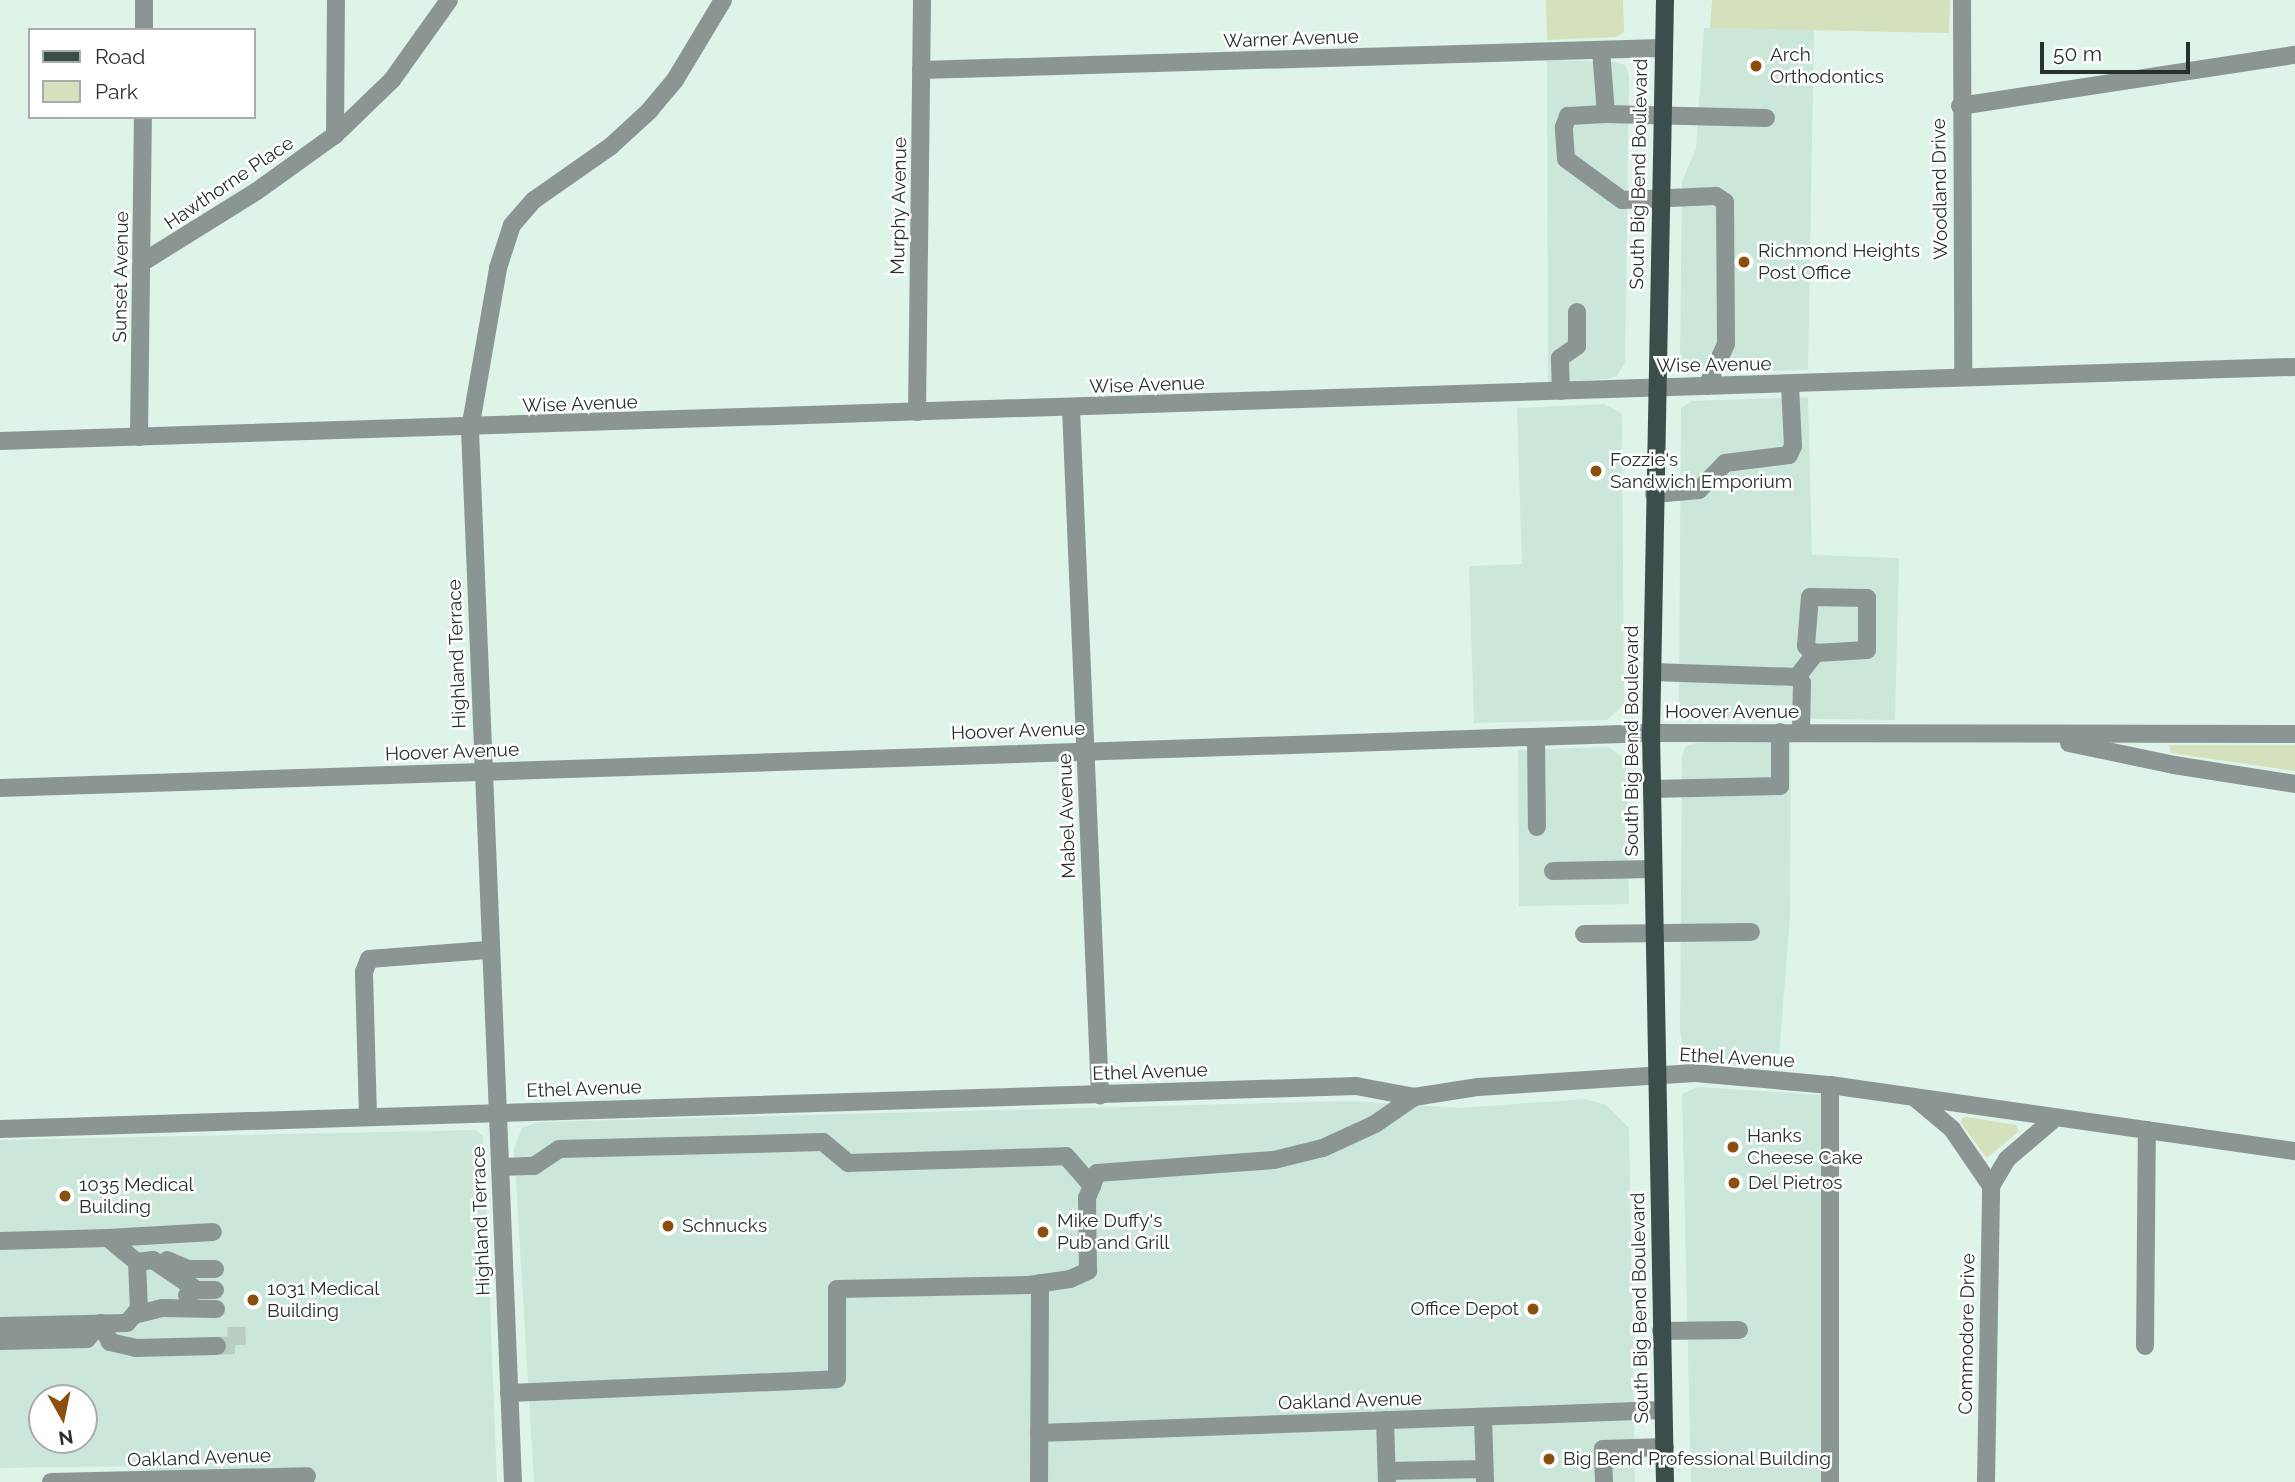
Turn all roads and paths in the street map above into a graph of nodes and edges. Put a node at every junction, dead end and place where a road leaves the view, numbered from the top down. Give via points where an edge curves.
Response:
1 (144, 0) edge
2 (336, 0) edge
3 (449, 0) edge
4 (723, 0) edge
5 (922, 0) edge
6 (1665, 0) edge
7 (1962, 0) edge
8 (144, 28) edge
9 (1662, 48) junction
10 (1601, 50) junction
11 (2295, 55) edge
12 (921, 70) junction
13 (1960, 106) junction
14 (1606, 114) junction
15 (1661, 115) junction
16 (1766, 118) dead end
17 (144, 119) edge
18 (335, 135) junction
19 (1660, 198) junction
20 (143, 262) junction
21 (1577, 312) dead end
22 (2295, 367) edge
23 (1963, 377) junction
24 (1790, 384) junction
25 (1707, 386) junction
26 (1655, 388) junction
27 (1561, 391) junction
28 (1071, 409) junction
29 (917, 412) junction
30 (470, 429) junction
31 (139, 437) junction
32 (0, 441) edge
33 (1654, 494) junction
34 (1814, 655) junction
35 (1653, 672) junction
36 (1797, 677) junction
37 (1780, 732) junction
38 (1801, 732) junction
39 (1651, 733) junction
40 (2295, 734) edge
41 (2038, 736) junction
42 (1536, 737) junction
43 (1085, 750) junction
44 (482, 773) junction
45 (2295, 784) edge
46 (0, 788) edge
47 (1652, 789) junction
48 (1537, 827) dead end
49 (1653, 869) junction
50 (1553, 871) dead end
51 (1654, 932) junction
52 (1751, 932) dead end
53 (1584, 934) dead end
54 (488, 950) junction
55 (1656, 1076) junction
56 (1830, 1084) junction
57 (1100, 1095) junction
58 (1414, 1097) junction
59 (1914, 1097) junction
60 (498, 1113) junction
61 (368, 1117) junction
62 (2055, 1118) junction
63 (0, 1129) edge
64 (2147, 1130) junction
65 (2295, 1151) edge
66 (500, 1167) junction
67 (1092, 1186) junction
68 (1991, 1186) junction
69 (214, 1232) dead end
70 (108, 1238) junction
71 (0, 1241) edge
72 (145, 1261) junction
73 (215, 1269) dead end
74 (1040, 1283) junction
75 (162, 1308) junction
76 (216, 1309) dead end
77 (134, 1315) junction
78 (101, 1323) junction
79 (0, 1326) edge
80 (1738, 1330) dead end
81 (1661, 1331) junction
82 (0, 1341) edge
83 (217, 1346) tunnel mouth
84 (2146, 1346) dead end
85 (509, 1393) junction
86 (1663, 1410) junction
87 (1483, 1417) junction
88 (1385, 1420) junction
89 (1039, 1433) junction
90 (1665, 1447) junction
91 (307, 1476) dead end
92 (1484, 1476) edge
93 (1387, 1477) edge
94 (136, 1481) edge
95 (51, 1482) edge
96 (85, 1482) edge
97 (513, 1482) edge
98 (1038, 1482) edge
99 (1604, 1482) edge
100 (1665, 1482) edge
101 (1830, 1482) edge
102 (1986, 1482) edge

1 - 8 street
2 - 18 street
3 - 18 street, Hawthorne Place via 392,80
4 - 30 street, Highland Terrace via 675,80 649,111 611,146 534,200 512,225 498,268
5 - 12 street, Murphy Avenue
6 - 9 main road, South Big Bend Boulevard
7 - 13 street, Woodland Drive
9 - 10 street, Warner Avenue
9 - 15 main road, South Big Bend Boulevard
10 - 12 street, Warner Avenue
10 - 14 street
11 - 13 street
12 - 29 street, Murphy Avenue
13 - 23 street, Woodland Drive
14 - 15 street
14 - 19 street via 1568,116 1566,159 1622,200
15 - 16 street
15 - 19 main road, South Big Bend Boulevard
17 - 20 street, Sunset Avenue
18 - 20 street, Hawthorne Place via 257,191
19 - 25 street via 1716,196 1725,202 1726,344
19 - 26 main road, South Big Bend Boulevard
20 - 31 street, Sunset Avenue
21 - 27 street via 1577,346 1560,358
22 - 23 street, Wise Avenue
23 - 24 street, Wise Avenue
24 - 25 street, Wise Avenue
24 - 33 street via 1793,446 1789,455 1725,463 1699,490
25 - 26 street, Wise Avenue
26 - 27 street, Wise Avenue
26 - 33 main road, South Big Bend Boulevard
27 - 28 street, Wise Avenue
28 - 29 street, Wise Avenue
28 - 43 street, Mabel Avenue
29 - 30 street, Wise Avenue
30 - 31 street, Wise Avenue
30 - 44 street, Highland Terrace
31 - 32 street, Wise Avenue
33 - 35 main road, South Big Bend Boulevard
34 - 34 street via 1867,650 1867,598 1810,597 1806,646
34 - 36 street
35 - 36 street
35 - 39 main road, South Big Bend Boulevard
36 - 38 street via 1802,683
37 - 38 street, Hoover Avenue
37 - 39 street, Hoover Avenue
37 - 47 street via 1780,786
38 - 41 street, Hoover Avenue
39 - 42 street, Hoover Avenue
39 - 47 main road, South Big Bend Boulevard
40 - 41 street, Hoover Avenue
41 - 45 street, Hoover Avenue via 2174,765
42 - 43 street, Hoover Avenue
42 - 48 street
43 - 44 street, Hoover Avenue
43 - 57 street, Mabel Avenue
44 - 46 street, Hoover Avenue
44 - 54 street, Highland Terrace
47 - 49 main road, South Big Bend Boulevard
49 - 50 street
49 - 51 main road, South Big Bend Boulevard
51 - 52 street
51 - 53 street
51 - 55 main road, South Big Bend Boulevard
54 - 60 street, Highland Terrace
54 - 61 street via 369,959 365,972
55 - 56 street, Ethel Avenue via 1695,1073
55 - 58 street, Ethel Avenue via 1478,1087
55 - 81 main road, South Big Bend Boulevard
56 - 59 street, Ethel Avenue
56 - 101 street
57 - 58 street, Ethel Avenue via 1356,1086
57 - 60 street, Ethel Avenue
58 - 67 street via 1375,1124 1323,1148 1273,1160 1097,1173
59 - 62 street, Ethel Avenue
59 - 68 street via 1952,1129
60 - 61 street, Ethel Avenue
60 - 66 street, Highland Terrace
61 - 63 street, Ethel Avenue
62 - 64 street, Ethel Avenue
62 - 68 street via 2007,1158
64 - 65 street, Ethel Avenue
64 - 84 street
66 - 67 street via 534,1166 559,1149 822,1142 848,1163 1066,1156
66 - 85 street, Highland Terrace
67 - 74 street via 1087,1198 1088,1271
68 - 102 street, Commodore Drive
69 - 70 street
70 - 71 street
70 - 72 street
72 - 73 street
72 - 75 street via 206,1290
72 - 77 street via 139,1309
74 - 85 street via 837,1289 837,1379
74 - 89 street
75 - 76 street
75 - 77 street
77 - 78 street via 127,1323
78 - 79 street
78 - 82 street via 87,1339
78 - 83 street via 110,1342 135,1348
80 - 81 street
81 - 86 main road, South Big Bend Boulevard
85 - 97 street, Highland Terrace
86 - 87 street, Oakland Avenue
86 - 90 main road, South Big Bend Boulevard
87 - 88 street, Oakland Avenue
87 - 92 street
88 - 89 street, Oakland Avenue
88 - 93 street
89 - 98 street
90 - 99 street via 1603,1449
90 - 100 main road, South Big Bend Boulevard
91 - 94 street, Oakland Avenue
92 - 93 street
94 - 96 street, Oakland Avenue
95 - 96 street, Oakland Avenue

